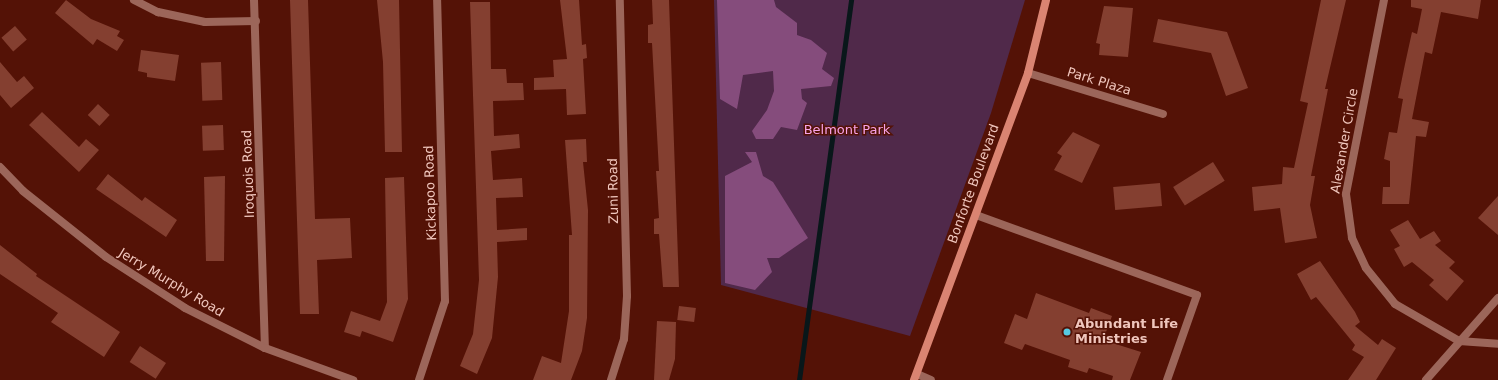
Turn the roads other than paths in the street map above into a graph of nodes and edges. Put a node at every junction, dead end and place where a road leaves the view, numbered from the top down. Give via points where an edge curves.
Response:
1 (134, 0) edge
2 (254, 0) edge
3 (437, 0) edge
4 (620, 0) edge
5 (1046, 0) edge
6 (1384, 0) edge
7 (256, 21) junction
8 (1028, 73) junction
9 (1163, 114) dead end
10 (0, 167) edge
11 (976, 215) junction
12 (1498, 298) edge
13 (1459, 341) junction
14 (1498, 344) edge
15 (265, 348) junction
16 (916, 378) edge
17 (353, 380) edge
18 (419, 380) edge
19 (611, 380) edge
20 (931, 380) edge
21 (1167, 380) edge
22 (1426, 380) edge

1 - 7 street via 158,12 206,22
2 - 7 street, Iroquois Road
3 - 18 street, Kickapoo Road via 445,301
4 - 19 street, Zuni Road via 627,296 624,340
5 - 8 main road, Bonforte Boulevard
6 - 13 street, Alexander Circle via 1346,194 1352,238 1366,268 1395,304
7 - 15 street, Iroquois Road
8 - 9 street, Park Plaza
8 - 11 main road, Bonforte Boulevard
10 - 15 street, Jerry Murphy Road via 23,191 106,257 185,308
11 - 16 main road, Bonforte Boulevard
11 - 21 street via 1197,295
12 - 13 street
13 - 14 street, Alexander Circle
13 - 22 street
15 - 17 street, Jerry Murphy Road
16 - 20 street

